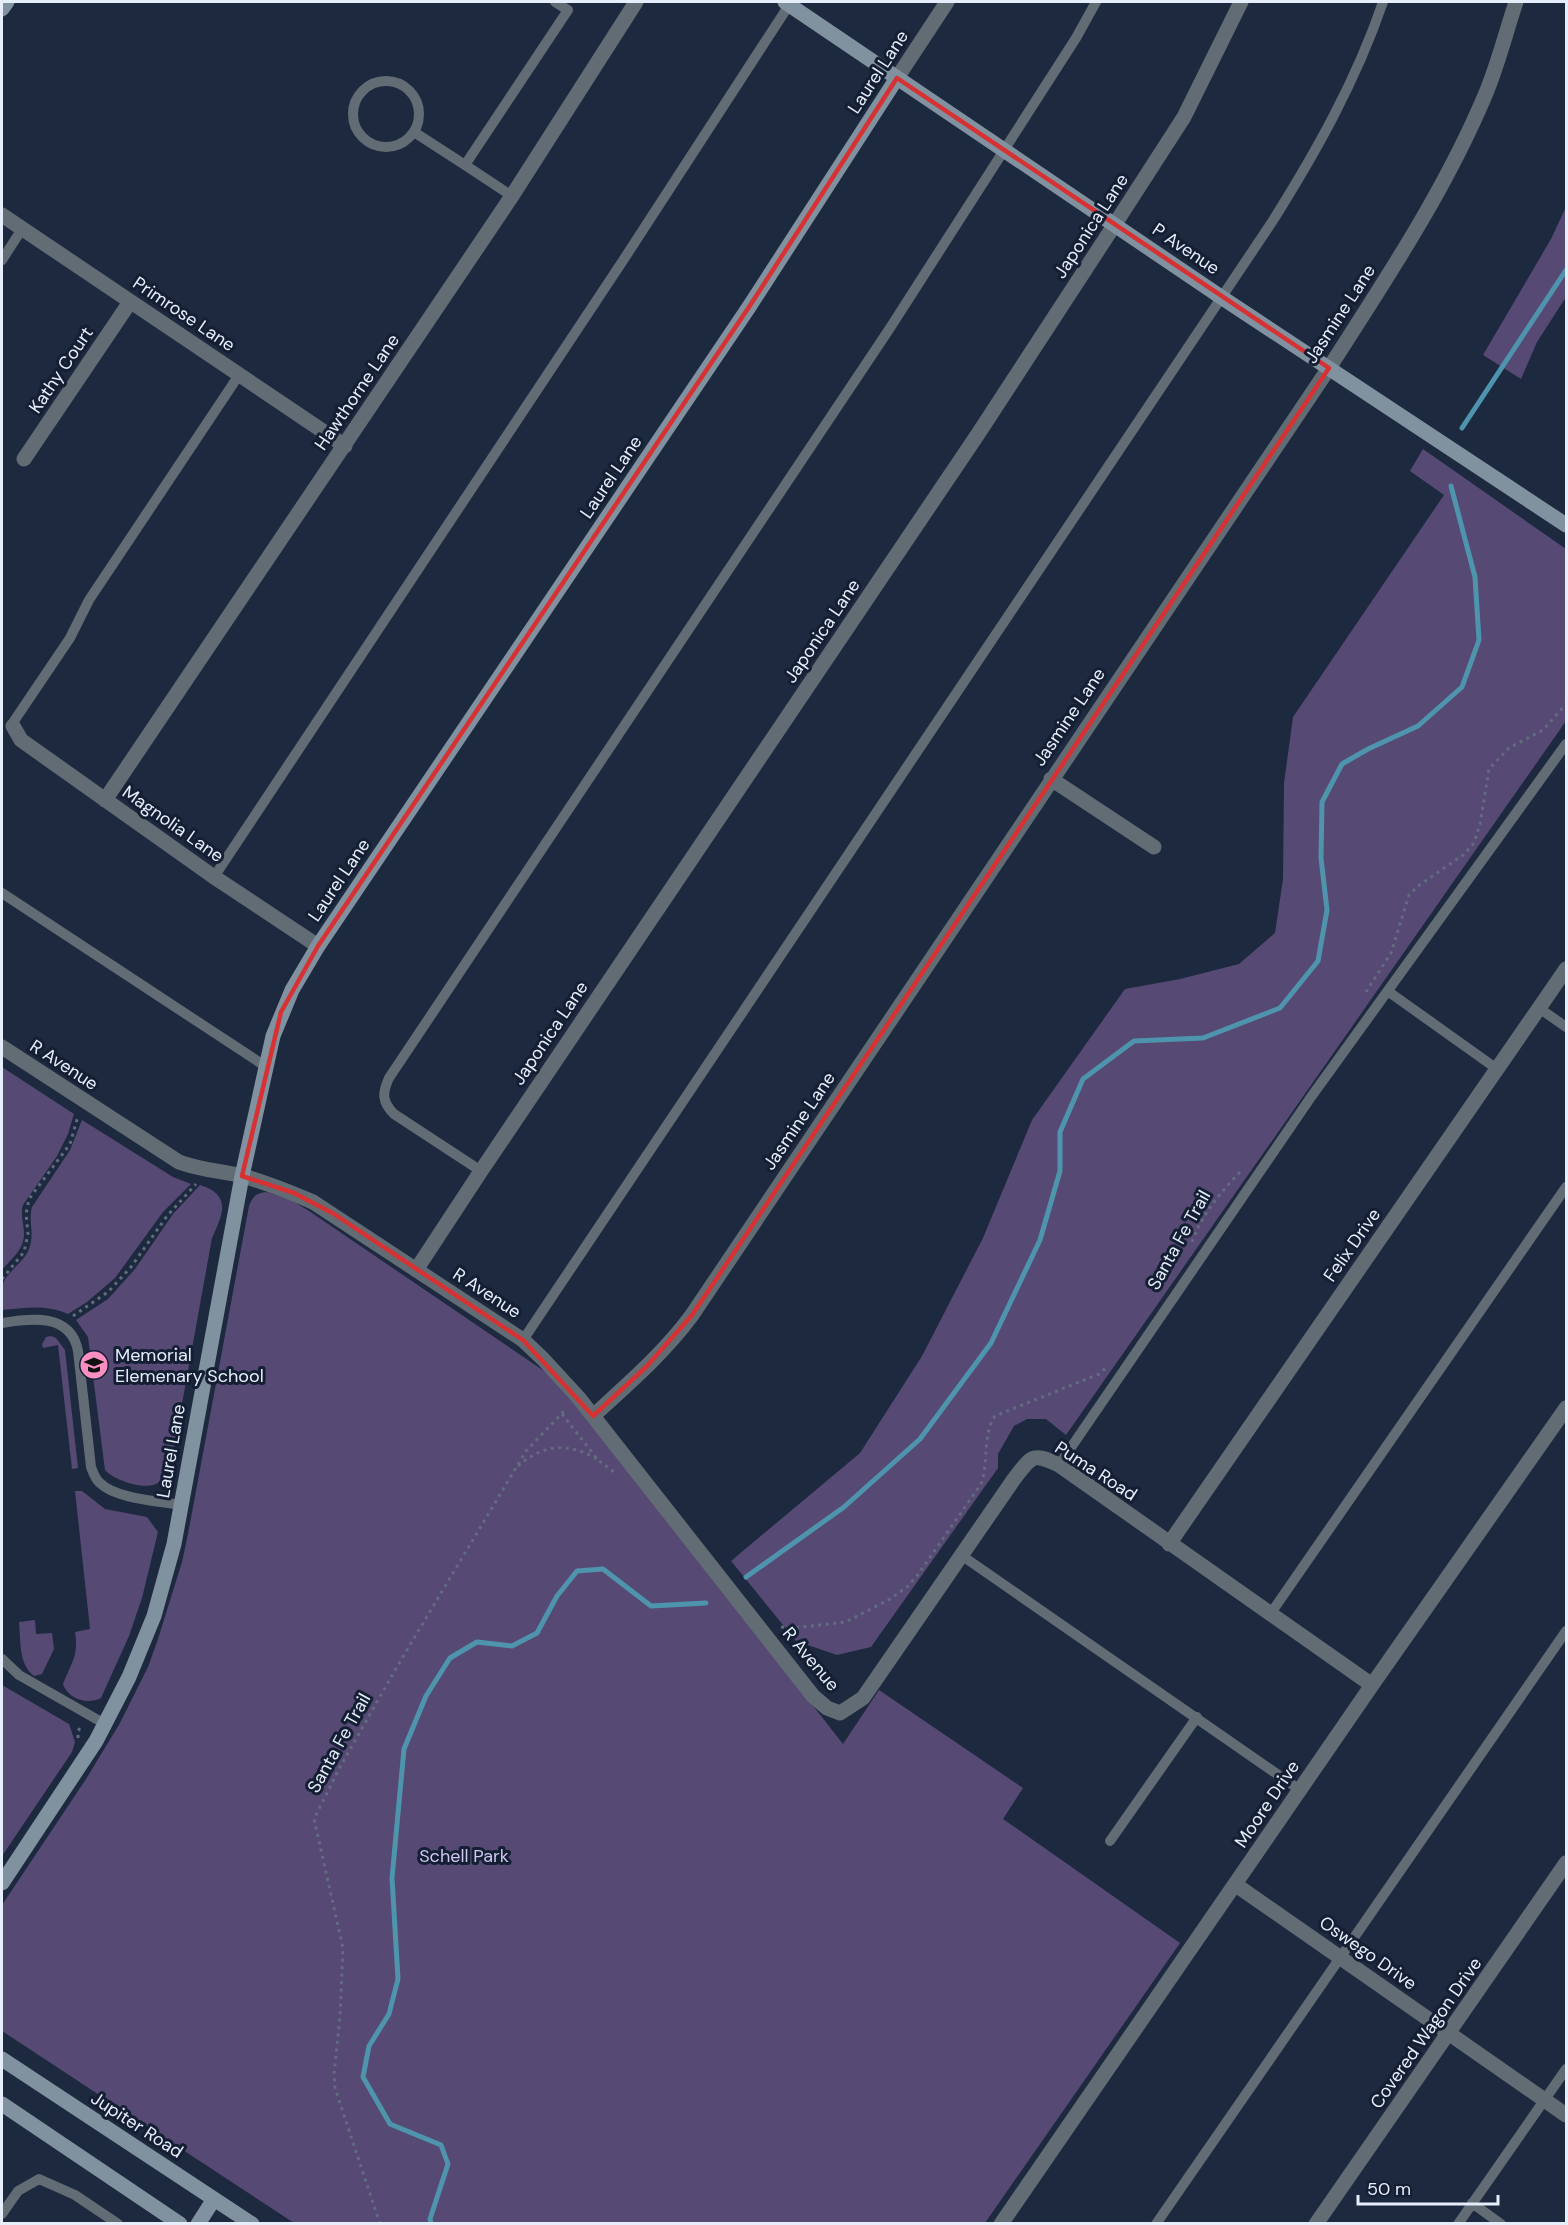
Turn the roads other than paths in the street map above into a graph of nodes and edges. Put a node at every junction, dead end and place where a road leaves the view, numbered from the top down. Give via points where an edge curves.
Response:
1 (7, 2) edge
2 (555, 2) edge
3 (636, 2) edge
4 (788, 2) edge
5 (947, 2) edge
6 (1096, 2) edge
7 (1241, 2) edge
8 (1383, 2) edge
9 (1516, 2) edge
10 (2, 9) edge
11 (897, 78) junction
12 (414, 132) junction
13 (1004, 150) junction
14 (465, 165) junction
15 (512, 196) junction
16 (2, 215) edge
17 (1115, 224) junction
18 (22, 229) junction
19 (2, 260) edge
20 (1221, 297) junction
21 (130, 302) junction
22 (1329, 368) junction
23 (239, 375) junction
24 (345, 446) junction
25 (24, 459) dead end
26 (1566, 525) edge
27 (13, 726) joint
28 (1566, 744) edge
29 (1051, 778) junction
30 (105, 800) junction
31 (1154, 847) dead end
32 (214, 877) junction
33 (2, 893) edge
34 (318, 946) junction
35 (1566, 969) edge
36 (1389, 992) junction
37 (1539, 1008) junction
38 (1566, 1027) edge
39 (2, 1047) edge
40 (266, 1066) junction
41 (1497, 1069) junction
42 (481, 1171) junction
43 (242, 1176) junction
44 (1566, 1187) edge
45 (416, 1270) junction
46 (2, 1323) edge
47 (523, 1340) junction
48 (1566, 1408) edge
49 (593, 1416) junction
50 (1059, 1465) junction
51 (181, 1505) junction
52 (1169, 1544) junction
53 (961, 1555) junction
54 (1271, 1612) junction
55 (1566, 1631) edge
56 (2, 1659) edge
57 (1372, 1685) junction
58 (840, 1713) joint
59 (1197, 1717) junction
60 (105, 1724) junction
61 (1299, 1790) junction
62 (1110, 1841) dead end
63 (1566, 1863) edge
64 (2, 1883) edge
65 (1236, 1885) junction
66 (1339, 1958) junction
67 (1450, 2034) junction
68 (2, 2059) edge
69 (1566, 2069) edge
70 (1544, 2099) junction
71 (2, 2104) edge
72 (1566, 2115) edge
73 (214, 2199) junction
74 (1472, 2203) junction
75 (2, 2214) edge
76 (118, 2223) edge
77 (180, 2223) edge
78 (198, 2223) edge
79 (252, 2223) edge
80 (1001, 2223) edge
81 (1156, 2223) edge
82 (1316, 2223) edge
83 (1458, 2223) edge
84 (1501, 2223) edge

1 - 10 street
2 - 14 lane via 568,10
3 - 15 street, Hawthorne Lane
4 - 11 street, P Avenue
4 - 32 lane via 618,269
5 - 11 street, Laurel Lane
6 - 13 lane
7 - 17 street, Japonica Lane via 1184,117
8 - 20 lane via 1346,94 1311,160
9 - 22 street, Jasmine Lane via 1486,92 1453,164 1408,245
11 - 13 street, P Avenue
11 - 34 street, Laurel Lane via 749,307
12 - 12 lane via 397,146 386,148 366,141 353,124 354,102 368,85 379,81 401,84 410,91 419,111
12 - 14 lane
13 - 17 street, P Avenue
13 - 42 lane via 890,328 389,1078 383,1091 385,1104 394,1114
14 - 15 lane
15 - 24 street, Hawthorne Lane
16 - 18 street, Primrose Lane
17 - 20 street, P Avenue
17 - 42 street, Japonica Lane
18 - 19 lane
18 - 21 street, Primrose Lane
20 - 22 street, P Avenue
20 - 47 lane
21 - 23 street, Primrose Lane
21 - 25 street, Kathy Court
22 - 26 street, P Avenue
22 - 29 street, Jasmine Lane
23 - 24 street, Primrose Lane
23 - 27 lane via 89,600 70,638
24 - 30 street, Hawthorne Lane
27 - 30 street, Magnolia Lane via 21,740
28 - 36 lane
29 - 31 street
29 - 49 street, Jasmine Lane via 692,1315 646,1367
30 - 32 street, Magnolia Lane
32 - 34 street, Magnolia Lane
33 - 40 lane
34 - 40 street, Laurel Lane via 281,1012
35 - 37 street, Felix Drive
36 - 41 lane
36 - 50 lane via 1311,1097
37 - 38 lane
37 - 41 street, Felix Drive
39 - 43 street, R Avenue via 179,1162
40 - 43 street, Laurel Lane
41 - 52 street, Felix Drive
42 - 45 street, Japonica Lane
43 - 45 street, R Avenue via 313,1202
43 - 51 street, Laurel Lane
44 - 54 lane
45 - 47 street, R Avenue
46 - 51 lane via 54,1321 72,1333 78,1351 91,1467 99,1483 120,1494
47 - 49 street, R Avenue
48 - 57 street, Moore Drive
49 - 58 street, R Avenue via 813,1696
50 - 52 street, Puma Road
50 - 53 street, Puma Road via 1041,1456 1032,1458
51 - 60 street, Laurel Lane via 154,1616
52 - 54 street, Puma Road
53 - 58 street, Puma Road via 863,1698
53 - 59 lane
54 - 57 street, Puma Road
55 - 66 lane
56 - 60 lane via 19,1675
57 - 61 street, Moore Drive
59 - 61 lane
59 - 62 lane
60 - 64 street, Laurel Lane
61 - 65 street, Moore Drive
63 - 67 street, Covered Wagon Drive
65 - 66 street, Oswego Drive
65 - 80 street, Moore Drive
66 - 67 street, Oswego Drive
66 - 81 lane
67 - 70 street, Oswego Drive
67 - 82 street, Covered Wagon Drive
68 - 73 street, Jupiter Road
69 - 70 lane
70 - 72 street, Oswego Drive
70 - 74 lane
71 - 77 street
73 - 78 street
73 - 79 street, Jupiter Road
74 - 83 lane
74 - 84 lane
75 - 76 lane via 18,2191 39,2179 75,2194

